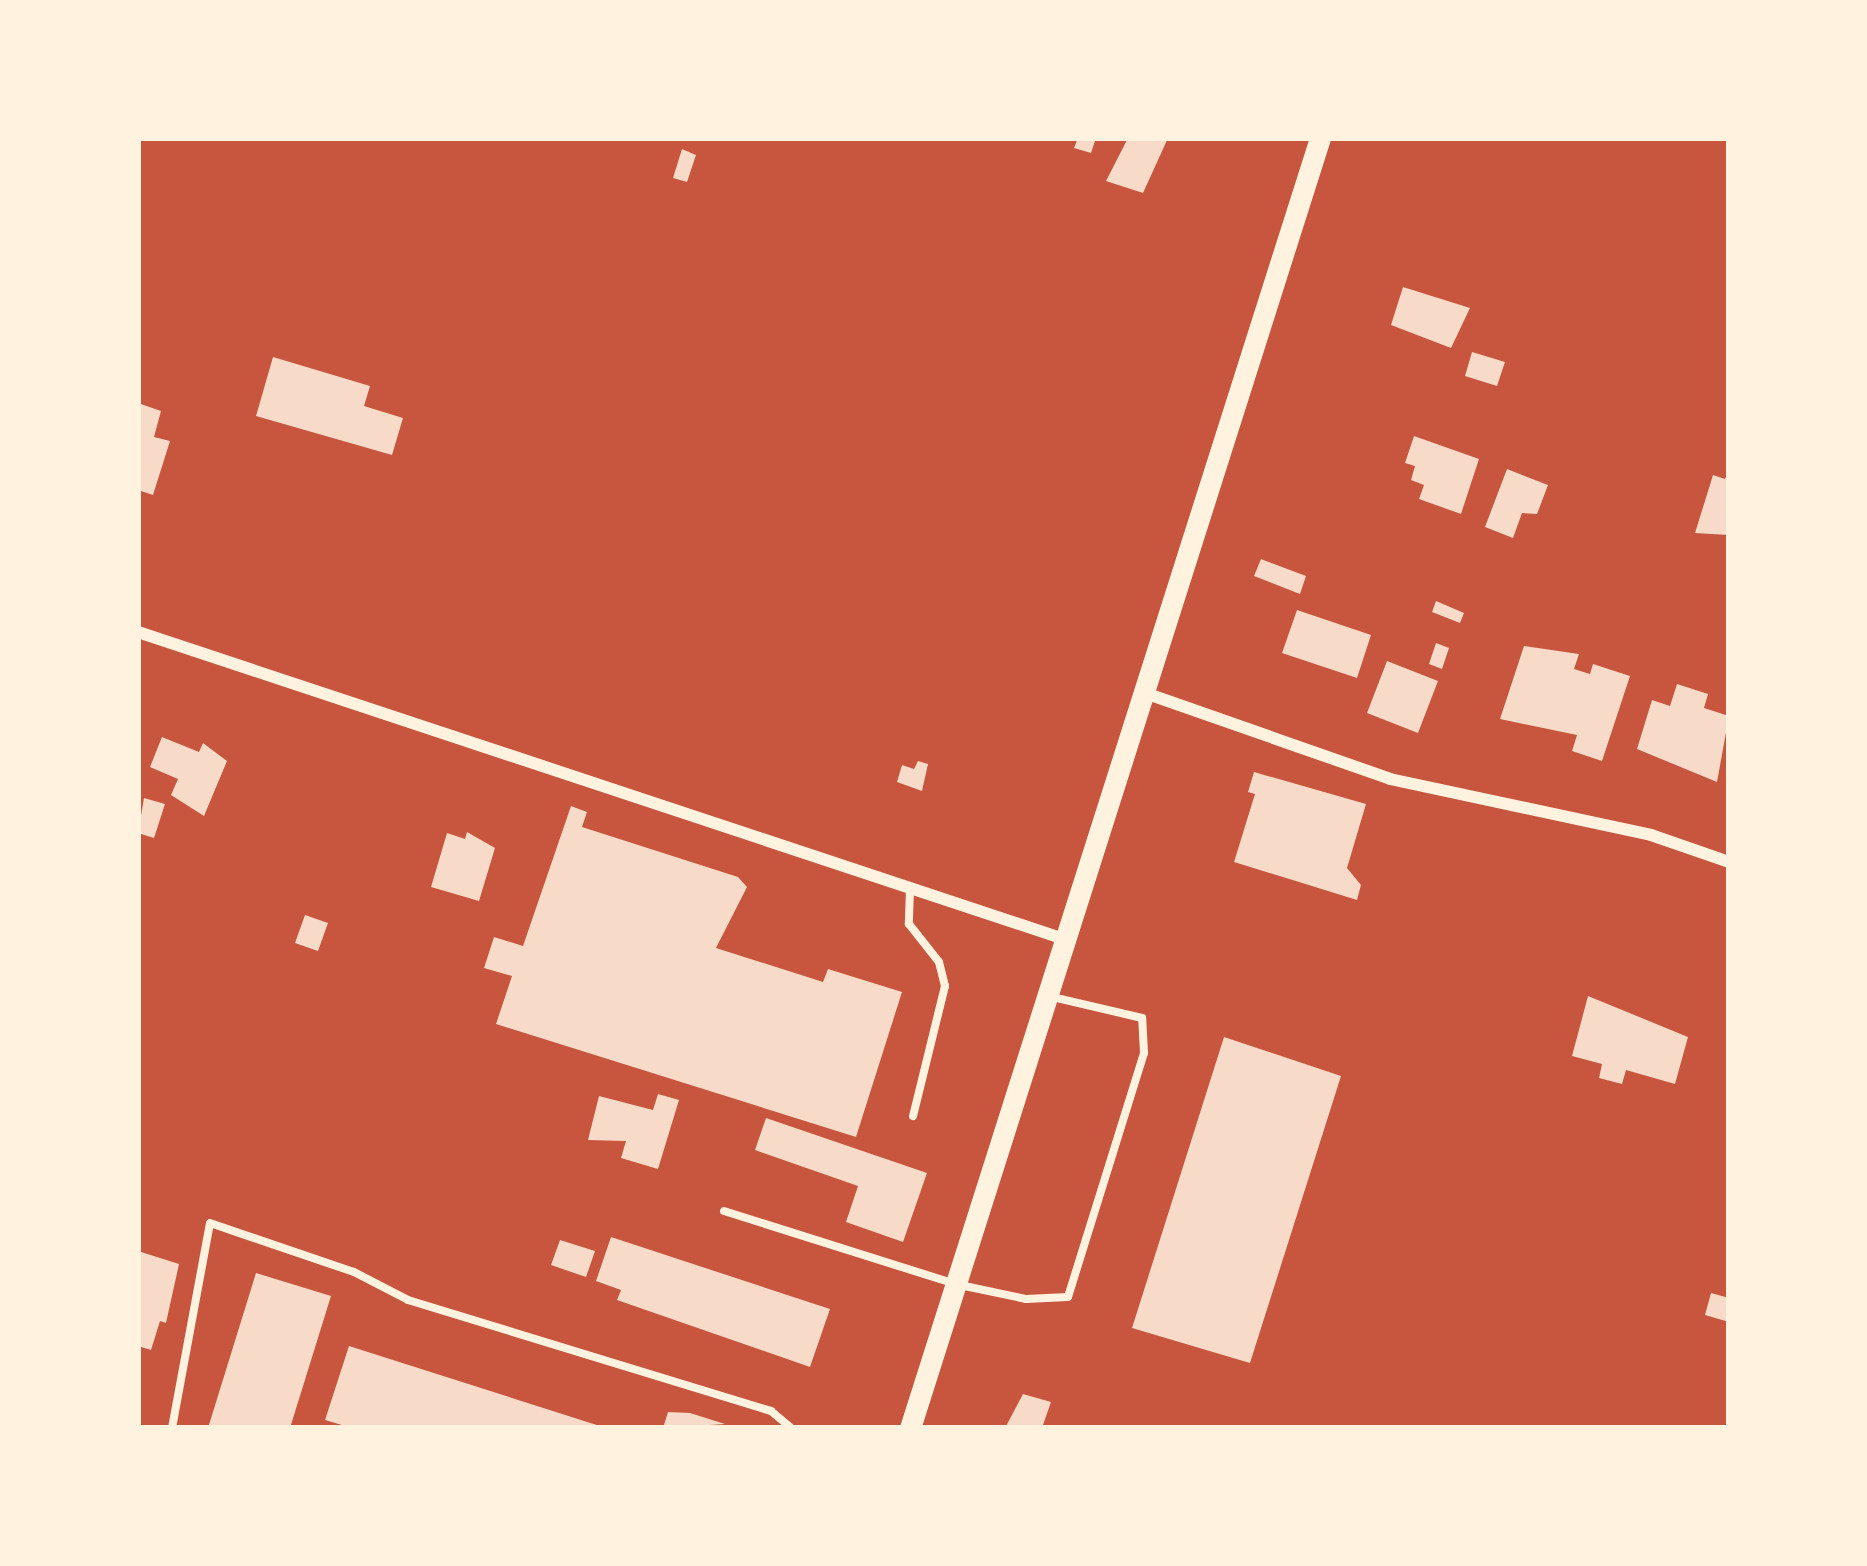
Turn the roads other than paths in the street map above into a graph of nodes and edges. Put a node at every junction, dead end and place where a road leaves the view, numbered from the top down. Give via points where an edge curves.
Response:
1 (1320, 138) edge
2 (138, 632) edge
3 (1145, 693) junction
4 (1729, 862) edge
5 (910, 888) junction
6 (1064, 939) junction
7 (1046, 996) junction
8 (913, 1116) dead end
9 (724, 1211) dead end
10 (955, 1284) junction
11 (172, 1428) edge
12 (791, 1428) edge
13 (910, 1428) edge

1 - 3 main road
2 - 5 street
3 - 4 street via 1390,779 1651,836
3 - 6 main road
5 - 6 street
5 - 8 lane via 909,924 945,986
6 - 7 main road
7 - 10 main road
7 - 10 lane via 1142,1018 1144,1053 1068,1297 1026,1299
9 - 10 lane
10 - 13 main road
11 - 12 lane via 210,1223 354,1272 408,1300 771,1411

